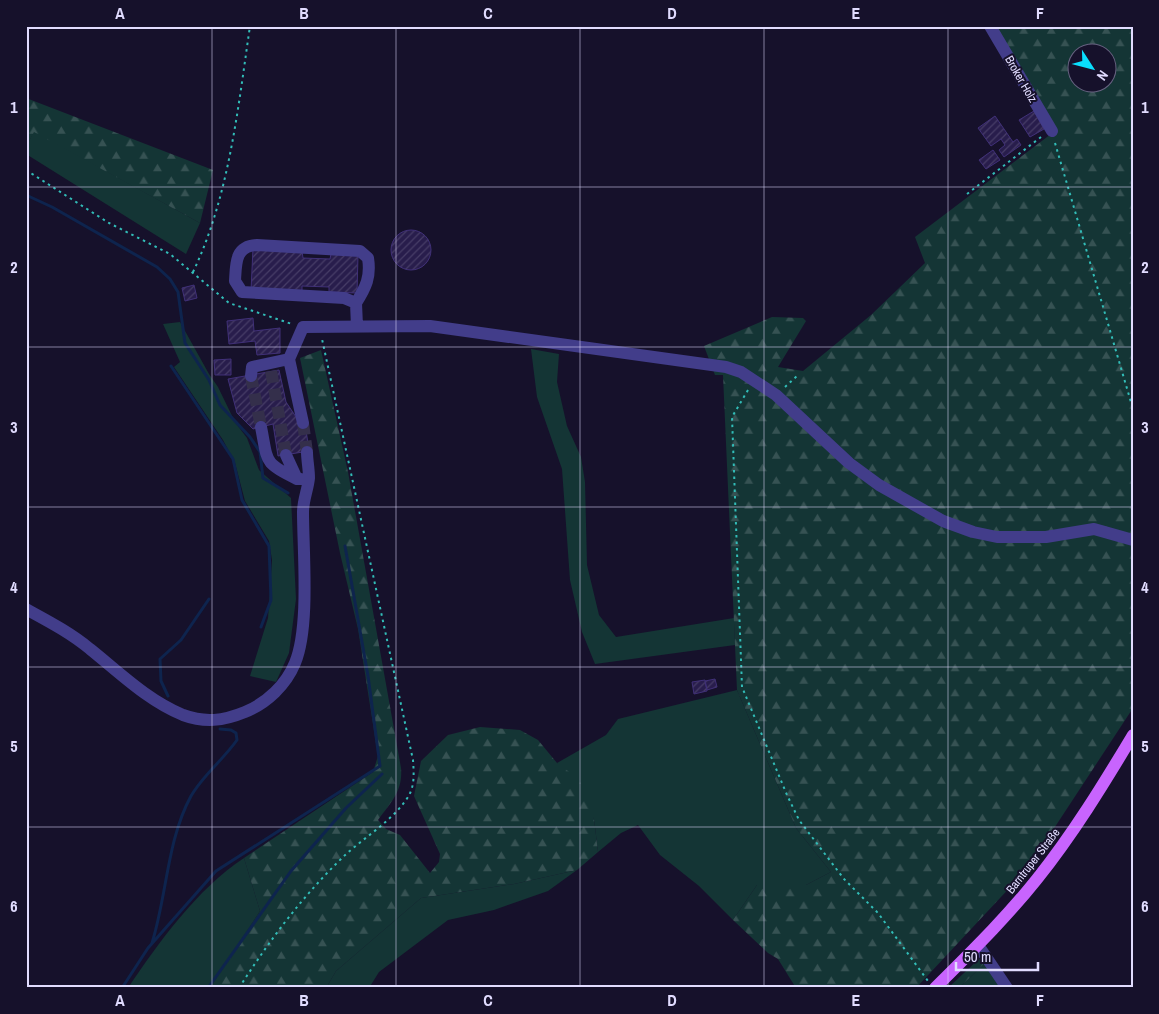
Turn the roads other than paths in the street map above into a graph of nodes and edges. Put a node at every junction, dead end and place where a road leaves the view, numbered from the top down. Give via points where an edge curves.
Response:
1 (990, 26) edge
2 (1051, 130) road end
3 (356, 302) junction
4 (357, 326) junction
5 (289, 359) junction
6 (251, 376) dead end
7 (303, 423) tunnel mouth
8 (261, 427) tunnel mouth
9 (307, 452) tunnel mouth
10 (286, 455) tunnel mouth
11 (303, 479) junction
12 (1133, 540) edge
13 (26, 609) edge
14 (1133, 735) edge
15 (978, 945) junction
16 (934, 988) edge
17 (1007, 988) edge

1 - 2 street, Broker Holz
3 - 3 street via 344,298 242,292 235,281 239,252 244,247 257,245 360,251 368,258 370,274
3 - 4 street
4 - 5 street via 303,328
4 - 12 street via 430,326 624,355 707,363 741,372 776,395 849,463 879,485 943,521 997,537 1046,537 1094,529
5 - 6 street via 271,367 252,367
5 - 7 street
8 - 11 street via 268,462
9 - 11 street
10 - 11 street
11 - 13 street via 304,594 296,662 274,694 256,707 218,721 197,720 182,714 142,692 82,644
14 - 15 main road, Barntruper Straße via 1054,858
15 - 16 main road, Barntruper Straße
15 - 17 street

